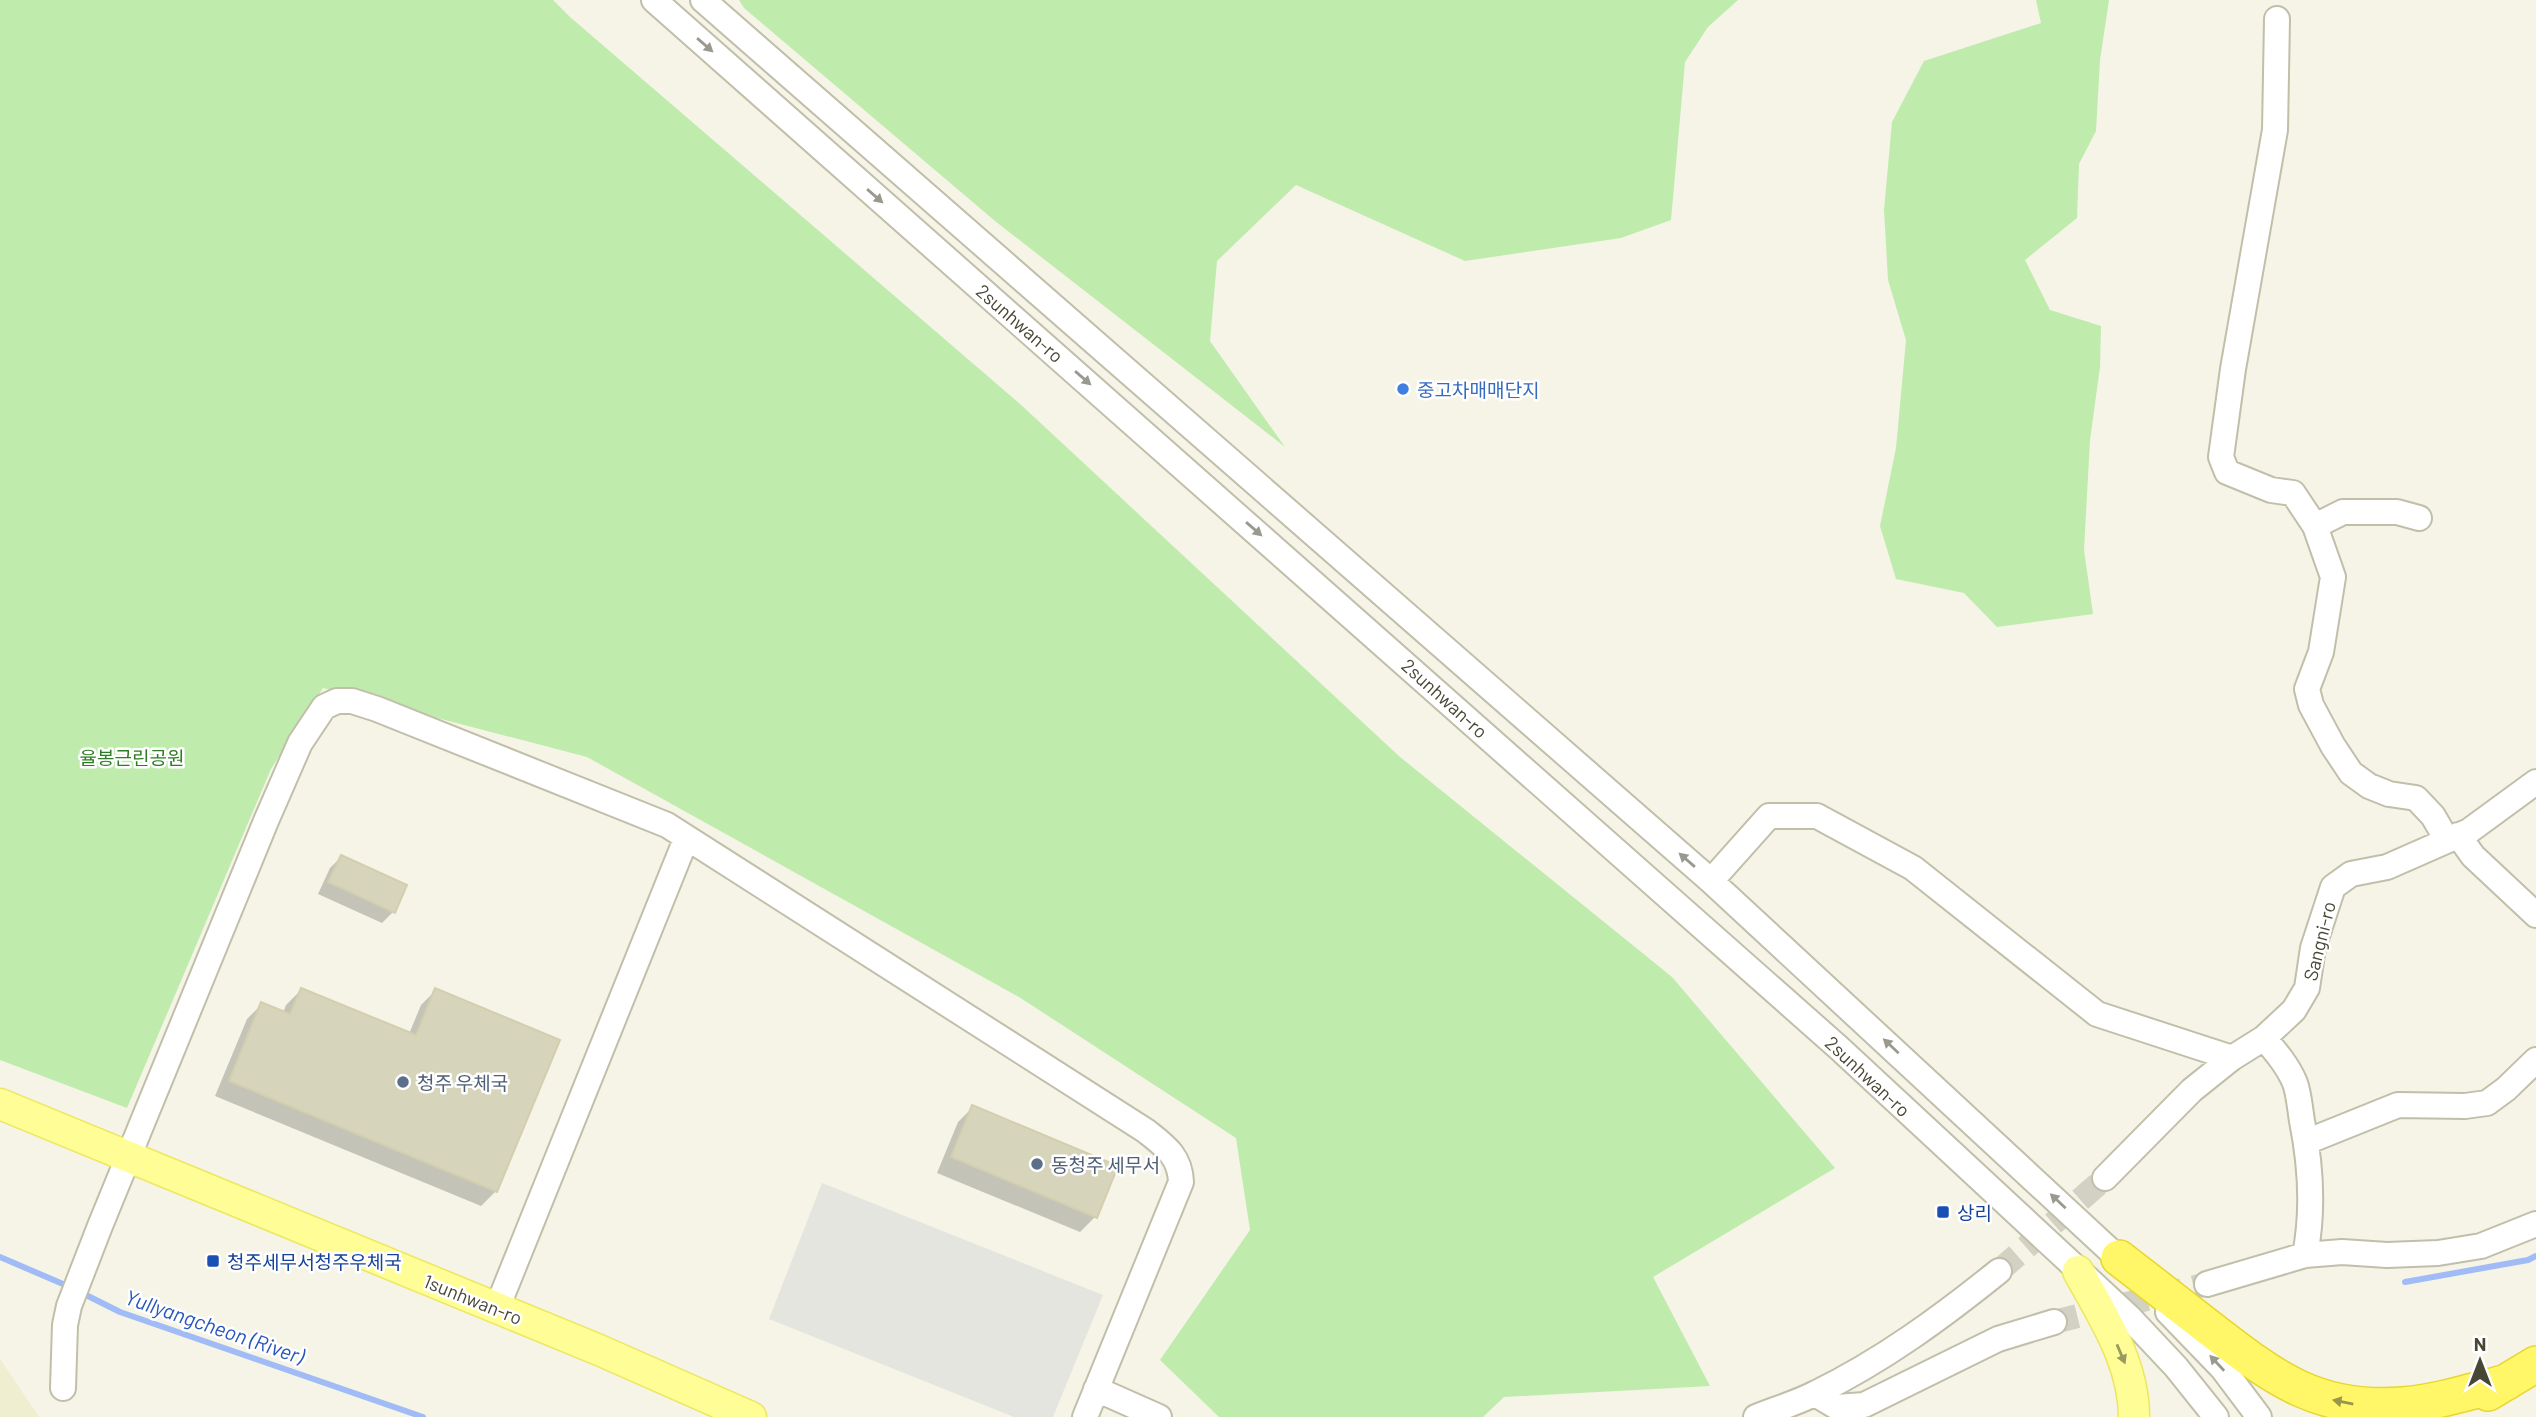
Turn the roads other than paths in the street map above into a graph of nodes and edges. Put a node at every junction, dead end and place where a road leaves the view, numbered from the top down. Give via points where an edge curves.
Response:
1 (654, 0) edge
2 (703, 0) edge
3 (2277, 19) dead end
4 (2419, 518) dead end
5 (2315, 526) junction
6 (2536, 782) edge
7 (2452, 838) junction
8 (686, 839) junction
9 (1711, 881) junction
10 (2536, 915) edge
11 (2264, 1038) junction
12 (2232, 1058) junction
13 (2536, 1060) edge
14 (0, 1104) edge
15 (2306, 1142) junction
16 (128, 1157) junction
17 (2105, 1178) tunnel mouth
18 (2536, 1224) edge
19 (2305, 1255) junction
20 (2119, 1258) junction
21 (1999, 1271) tunnel mouth
22 (2078, 1271) junction
23 (2207, 1284) tunnel mouth
24 (497, 1308) junction
25 (2054, 1322) tunnel mouth
26 (2536, 1364) edge
27 (2507, 1382) junction
28 (63, 1388) dead end
29 (1096, 1390) junction
30 (1815, 1394) junction
31 (751, 1417) edge
32 (1085, 1417) edge
33 (1159, 1417) edge
34 (1756, 1417) edge
35 (2134, 1417) edge
36 (2216, 1417) edge
37 (2259, 1417) edge
38 (2449, 1417) edge

1 -> 22 street, 2sunhwan-ro via 1797,1012
9 -> 2 street, 2sunhwan-ro
3 - 5 street via 2275,130 2221,457 2227,472 2271,490 2292,493
4 - 5 street via 2397,512 2343,512
5 - 7 street via 2333,577 2321,652 2307,689 2311,705 2351,773 2379,790 2416,798
6 - 7 street, Sangni-ro via 2469,831
7 - 10 street
7 - 11 street, Sangni-ro via 2387,867 2351,874 2333,887 2313,948 2307,988 2294,1010
8 - 16 street via 667,825 377,709 352,701 324,707 300,743 266,821
8 - 24 street
8 - 29 street via 1171,1150 1181,1168 1181,1182
9 - 12 street via 1769,816 1817,816 1913,868 2097,1014
20 -> 9 street, 2sunhwan-ro
11 - 12 street, Sangni-ro
11 - 15 street via 2296,1085
12 - 17 street, Sangni-ro via 2192,1090
13 - 15 street via 2487,1103 2398,1105
14 - 16 main road, 1sunhwan-ro
15 - 19 street via 2311,1226
16 - 24 main road, 1sunhwan-ro
16 - 28 street via 69,1306
18 - 19 street via 2481,1246 2438,1253
19 - 23 street
27 -> 20 highway via 2403,1405 2361,1405 2303,1392 2266,1372
37 -> 20 street, 2sunhwan-ro via 2223,1368
21 - 30 street via 1892,1350
22 -> 35 main road via 2123,1355
22 - 36 street, 2sunhwan-ro via 2129,1317
24 - 31 main road, 1sunhwan-ro
25 - 30 street via 1998,1339 1864,1405 1837,1407
26 - 27 highway
27 - 38 highway
29 - 32 street
29 - 33 street
30 - 34 street

